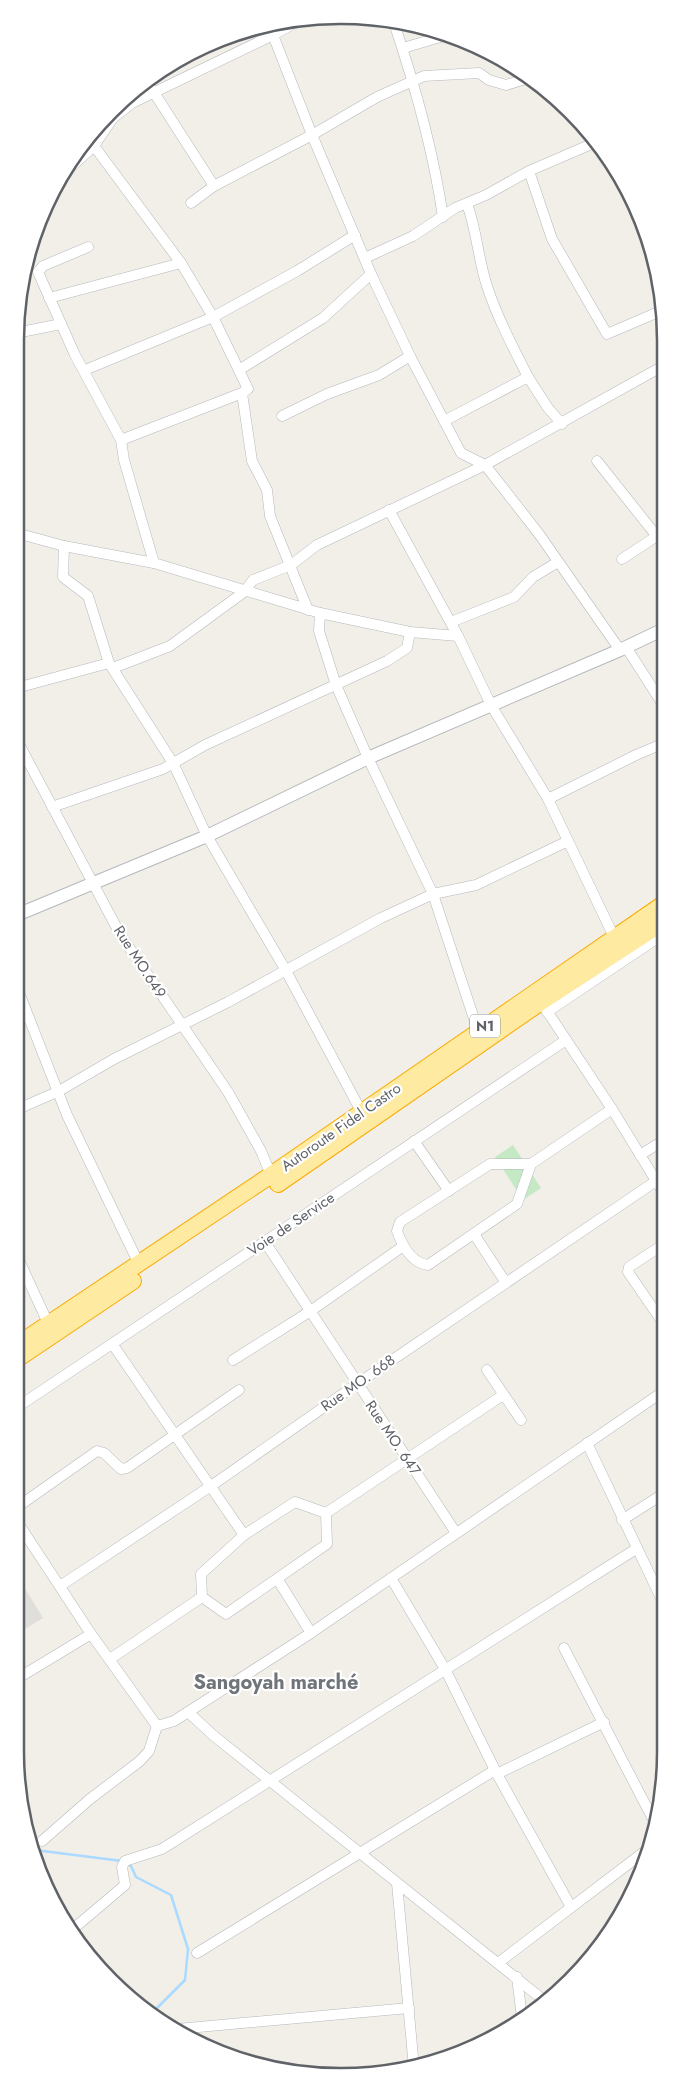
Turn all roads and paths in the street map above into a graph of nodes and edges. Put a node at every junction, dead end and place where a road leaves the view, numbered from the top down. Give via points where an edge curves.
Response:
1 (285, 29) edge
2 (396, 29) edge
3 (273, 36) junction
4 (435, 39) edge
5 (403, 48) junction
6 (521, 80) edge
7 (414, 81) junction
8 (153, 91) junction
9 (127, 107) edge
10 (107, 127) edge
11 (312, 135) junction
12 (590, 145) edge
13 (94, 146) junction
14 (84, 155) edge
15 (529, 171) junction
16 (214, 186) junction
17 (191, 204) dead end
18 (468, 204) junction
19 (442, 216) junction
20 (355, 235) junction
21 (88, 247) dead end
22 (365, 258) junction
23 (180, 263) junction
24 (371, 274) junction
25 (49, 298) junction
26 (656, 313) edge
27 (213, 316) junction
28 (61, 324) junction
29 (24, 331) edge
30 (410, 356) junction
31 (657, 369) edge
32 (85, 370) junction
33 (239, 370) junction
34 (528, 376) junction
35 (242, 393) junction
36 (282, 416) dead end
37 (444, 421) junction
38 (562, 424) junction
39 (121, 440) junction
40 (597, 461) dead end
41 (485, 464) junction
42 (389, 510) junction
43 (657, 532) edge
44 (24, 535) edge
45 (657, 539) edge
46 (64, 546) junction
47 (622, 559) dead end
48 (558, 562) junction
49 (154, 563) junction
50 (290, 565) junction
51 (244, 592) junction
52 (308, 610) junction
53 (320, 613) junction
54 (451, 622) junction
55 (410, 632) junction
56 (657, 632) edge
57 (458, 636) junction
58 (623, 649) junction
59 (111, 666) junction
60 (336, 685) junction
61 (24, 686) edge
62 (657, 696) edge
63 (491, 705) junction
64 (657, 746) edge
65 (24, 754) edge
66 (368, 758) junction
67 (173, 763) junction
68 (548, 800) junction
69 (52, 807) junction
70 (207, 836) junction
71 (568, 841) junction
72 (94, 881) junction
73 (433, 894) junction
74 (657, 908) edge
75 (24, 912) edge
76 (657, 927) edge
77 (614, 937) junction
78 (657, 938) edge
79 (285, 969) junction
80 (596, 973) junction
81 (24, 1005) edge
82 (544, 1007) junction
83 (183, 1025) junction
84 (478, 1031) junction
85 (566, 1040) junction
86 (59, 1091) junction
87 (24, 1106) edge
88 (612, 1109) junction
89 (361, 1111) junction
90 (414, 1141) junction
91 (657, 1144) edge
92 (640, 1155) junction
93 (531, 1164) junction
94 (271, 1175) junction
95 (657, 1183) edge
96 (657, 1186) edge
97 (449, 1191) junction
98 (474, 1234) junction
99 (265, 1242) junction
100 (402, 1247) junction
101 (657, 1249) edge
102 (139, 1264) junction
103 (24, 1271) edge
104 (506, 1283) junction
105 (309, 1312) junction
106 (657, 1314) edge
107 (48, 1323) junction
108 (24, 1339) edge
109 (113, 1345) junction
110 (24, 1354) edge
111 (233, 1360) dead end
112 (487, 1370) dead end
113 (356, 1384) junction
114 (239, 1390) dead end
115 (503, 1395) junction
116 (657, 1396) edge
117 (24, 1403) edge
118 (521, 1420) dead end
119 (175, 1434) junction
120 (587, 1443) junction
121 (407, 1460) junction
122 (211, 1486) junction
123 (657, 1498) edge
124 (24, 1502) edge
125 (326, 1513) junction
126 (622, 1520) junction
127 (24, 1532) edge
128 (456, 1533) junction
129 (244, 1535) junction
130 (636, 1549) junction
131 (391, 1578) junction
132 (278, 1580) junction
133 (60, 1586) junction
134 (657, 1586) edge
135 (202, 1597) junction
136 (311, 1633) junction
137 (91, 1634) junction
138 (564, 1648) dead end
139 (110, 1659) junction
140 (445, 1669) junction
141 (24, 1675) edge
142 (188, 1712) junction
143 (604, 1722) junction
144 (156, 1726) junction
145 (496, 1772) junction
146 (270, 1781) junction
147 (651, 1814) edge
148 (42, 1841) dead end
149 (361, 1854) junction
150 (639, 1856) edge
151 (397, 1882) junction
152 (570, 1907) junction
153 (76, 1926) edge
154 (197, 1953) dead end
155 (498, 1963) junction
156 (517, 1977) junction
157 (540, 1997) edge
158 (409, 2008) junction
159 (521, 2011) edge
160 (186, 2028) edge
161 (413, 2059) edge

1 - 3 street
2 - 5 street
3 - 8 street
3 - 11 street
4 - 5 street
5 - 7 street
6 - 7 street via 506,85 478,73 424,76
7 - 11 street via 377,97
7 - 19 street via 437,174
8 - 9 street
8 - 16 street
10 - 13 street
11 - 16 street
11 - 20 street
12 - 15 street
13 - 14 street
13 - 23 street
15 - 18 street
15 - 26 street via 552,239 607,334
16 - 17 street
18 - 19 street
18 - 34 street via 486,285
19 - 22 street via 413,236
20 - 22 street
20 - 27 street
21 - 25 street via 39,269
22 - 24 street
23 - 25 street
23 - 27 street
24 - 30 street
24 - 33 street via 323,318
25 - 28 street
27 - 32 street
27 - 33 street
28 - 29 street
28 - 32 street
30 - 36 street via 379,374
30 - 37 street
31 - 38 street
32 - 39 street
33 - 35 street via 248,389
34 - 37 street
34 - 38 street
35 - 39 street
35 - 50 street via 252,461 267,490 270,516
37 - 41 street via 461,453
38 - 41 street
39 - 49 street
40 - 43 street
41 - 42 street
41 - 48 street
42 - 50 street via 317,545
42 - 54 street
44 - 46 street
45 - 47 street
46 - 49 street
46 - 59 street via 63,577 88,596
48 - 54 street via 533,578 514,597
48 - 58 street
49 - 51 street
50 - 51 street via 253,580
50 - 52 street
51 - 52 street
51 - 59 street via 170,646
52 - 53 street
53 - 55 street
53 - 60 street via 319,631
54 - 57 street
55 - 57 street
55 - 60 street via 407,648
56 - 58 street
57 - 63 street
58 - 62 street
58 - 63 street
59 - 61 street
59 - 67 street
60 - 66 street
60 - 67 street
63 - 66 street
63 - 68 street
64 - 68 street
65 - 69 street, Rue MO.649
66 - 70 street
66 - 73 street
67 - 69 street via 146,776
67 - 70 street
68 - 71 street
69 - 72 street, Rue MO.649
70 - 72 street
70 - 79 street
71 - 73 street via 476,884
71 - 77 street
72 - 75 street
72 - 83 street, Rue MO.649 via 120,934
73 - 79 street
73 - 84 street
74 - 77 highway, Autoroute Fidel Castro / N1
76 - 80 highway, Autoroute Fidel Castro / N1
77 - 84 highway, Autoroute Fidel Castro / N1
78 - 80 street
79 - 83 street
79 - 89 street
80 - 82 highway, Autoroute Fidel Castro / N1
81 - 86 street
82 - 85 street
82 - 110 highway, Autoroute Fidel Castro / N1
83 - 86 street
83 - 94 street, Rue MO.649 via 228,1092
84 - 89 highway, Autoroute Fidel Castro / N1
85 - 88 street
85 - 90 street, Voie de Service
86 - 87 street
86 - 102 street via 67,1115
88 - 92 street
88 - 93 street
89 - 94 highway, Autoroute Fidel Castro / N1
90 - 97 street
90 - 99 street, Voie de Service
91 - 92 street
92 - 95 street
93 - 97 street via 490,1164
93 - 98 street via 517,1204
94 - 102 highway, Autoroute Fidel Castro / N1
96 - 104 street, Rue MO. 668
97 - 100 street via 400,1222 396,1231
98 - 100 street via 428,1265
98 - 104 street
99 - 105 street, Rue MO. 647
99 - 109 street, Voie de Service
100 - 105 street
101 - 106 street via 628,1270
102 - 107 highway, Autoroute Fidel Castro / N1
103 - 107 street
104 - 113 street, Rue MO. 668
105 - 111 street
105 - 113 street, Rue MO. 647
107 - 108 highway, Autoroute Fidel Castro / N1
109 - 117 street, Voie de Service
109 - 119 street
112 - 115 street
113 - 121 street, Rue MO. 647
113 - 122 street, Rue MO. 668
114 - 119 street
115 - 118 street
115 - 121 street
116 - 120 street
119 - 122 street
119 - 124 street via 124,1469 104,1453 97,1452
120 - 126 street
120 - 128 street
121 - 125 street
121 - 128 street, Rue MO. 647
122 - 129 street
122 - 133 street, Rue MO. 668
123 - 126 street
125 - 129 street via 295,1502
125 - 132 street via 327,1544
126 - 130 street
127 - 133 street
128 - 131 street
129 - 135 street via 201,1574
130 - 134 street
130 - 140 street
131 - 136 street
131 - 140 street
132 - 135 street via 226,1614
132 - 136 street
133 - 137 street
135 - 139 street
136 - 142 street
137 - 139 street
137 - 141 street
138 - 143 street
139 - 144 street
140 - 145 street
140 - 146 street
142 - 144 street via 174,1721
142 - 146 street
143 - 145 street
143 - 147 street
144 - 148 street via 150,1751
145 - 149 street
145 - 152 street
146 - 149 street
146 - 153 street via 162,1849 124,1864 125,1885
149 - 151 street
149 - 154 street
150 - 152 street
151 - 155 street
151 - 158 street
152 - 155 street
155 - 156 street
156 - 157 street
156 - 159 street
158 - 160 street
158 - 161 street

